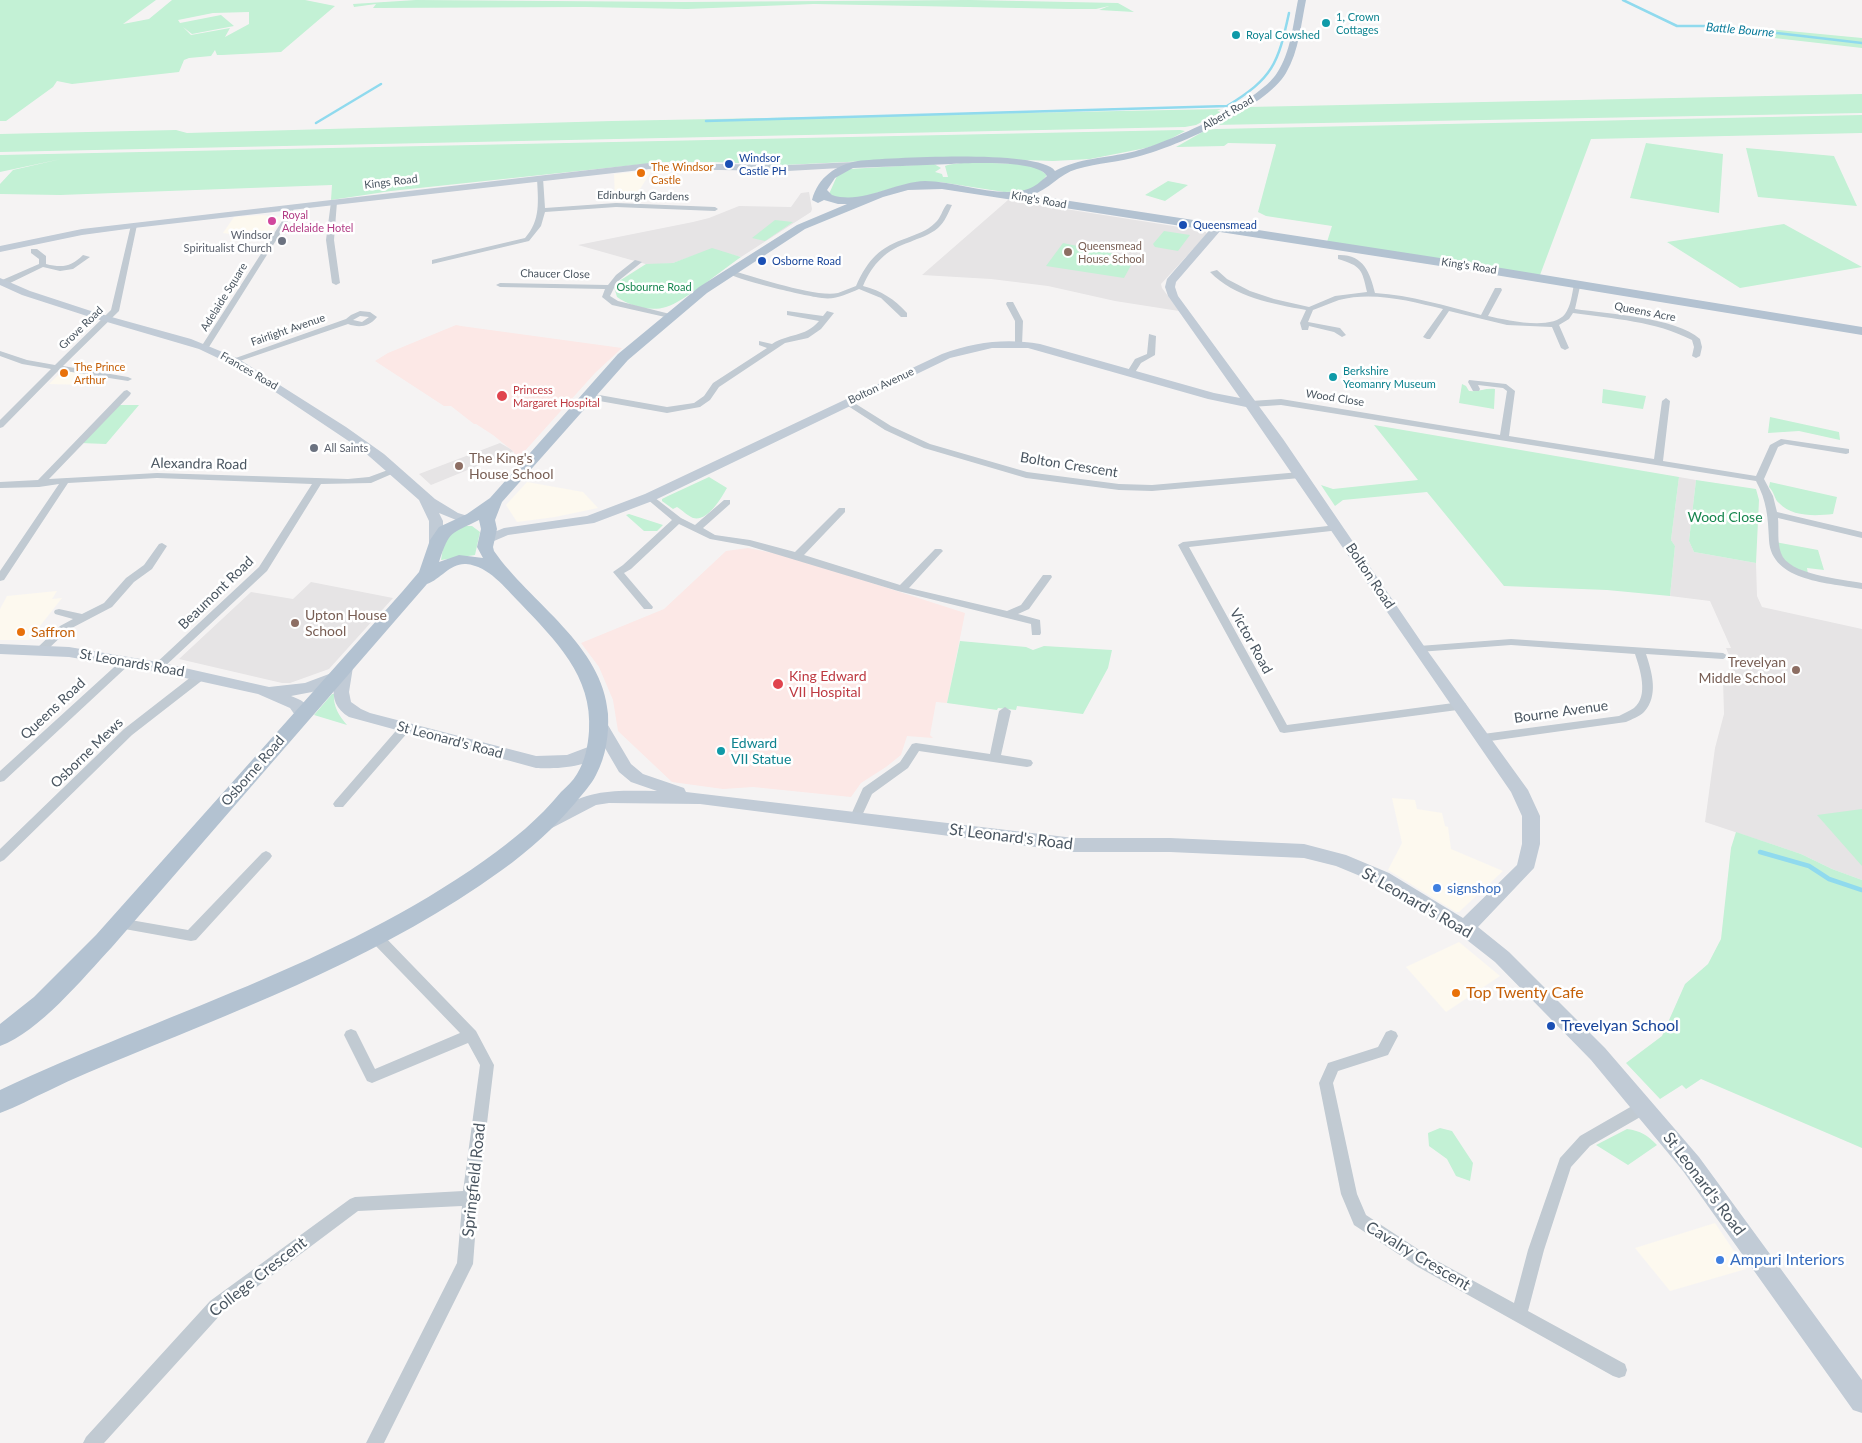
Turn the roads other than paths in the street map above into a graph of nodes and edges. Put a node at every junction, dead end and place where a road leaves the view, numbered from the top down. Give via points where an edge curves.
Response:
1 (1302, 0) edge
2 (1017, 162) junction
3 (1095, 162) junction
4 (855, 165) junction
5 (788, 168) junction
6 (540, 178) junction
7 (1051, 180) junction
8 (822, 188) junction
9 (1004, 194) junction
10 (878, 196) junction
11 (334, 202) junction
12 (949, 205) dead end
13 (291, 207) junction
14 (1074, 207) junction
15 (715, 209) dead end
16 (542, 210) junction
17 (134, 225) junction
18 (800, 227) junction
19 (1217, 228) junction
20 (0, 249) edge
21 (34, 251) dead end
22 (86, 257) dead end
23 (1341, 258) dead end
24 (434, 262) dead end
25 (638, 262) dead end
26 (42, 265) junction
27 (730, 272) junction
28 (1214, 272) dead end
29 (1, 282) edge
30 (336, 283) dead end
31 (500, 284) dead end
32 (1578, 284) junction
33 (609, 286) junction
34 (859, 288) junction
35 (1498, 290) dead end
36 (1371, 293) junction
37 (1010, 304) dead end
38 (1310, 309) junction
39 (1447, 309) junction
40 (1572, 311) junction
41 (790, 313) dead end
42 (904, 315) dead end
43 (671, 317) junction
44 (1483, 318) junction
45 (107, 319) junction
46 (349, 321) dead end
47 (1554, 324) junction
48 (1862, 331) edge
49 (1342, 335) dead end
50 (1152, 336) dead end
51 (1427, 337) dead end
52 (762, 343) dead end
53 (1020, 343) junction
54 (205, 347) junction
55 (774, 348) junction
56 (1565, 348) dead end
57 (0, 353) edge
58 (1696, 356) dead end
59 (234, 360) junction
60 (57, 368) junction
61 (1131, 372) junction
62 (128, 378) dead end
63 (1476, 389) dead end
64 (127, 393) dead end
65 (588, 396) junction
66 (1666, 401) dead end
67 (848, 402) junction
68 (1251, 404) junction
69 (0, 425) edge
70 (1504, 438) junction
71 (1846, 451) dead end
72 (1658, 464) junction
73 (396, 470) junction
74 (1300, 474) junction
75 (1759, 479) junction
76 (65, 481) junction
77 (318, 482) junction
78 (39, 484) junction
79 (0, 485) edge
80 (650, 497) junction
81 (424, 499) junction
82 (495, 502) junction
83 (727, 502) dead end
84 (842, 510) dead end
85 (1773, 514) junction
86 (466, 520) junction
87 (678, 520) junction
88 (1337, 528) junction
89 (696, 529) junction
90 (487, 532) junction
91 (1862, 535) edge
92 (162, 546) dead end
93 (436, 547) junction
94 (938, 551) dead end
95 (797, 556) junction
96 (1047, 577) dead end
97 (0, 578) edge
98 (509, 580) junction
99 (421, 581) junction
100 (1862, 586) edge
101 (902, 590) junction
102 (648, 607) dead end
103 (59, 612) dead end
104 (1008, 614) junction
105 (83, 618) junction
106 (1036, 633) dead end
107 (0, 649) edge
108 (1419, 649) junction
109 (41, 650) junction
110 (1639, 651) junction
111 (1723, 656) dead end
112 (127, 661) junction
113 (158, 667) junction
114 (342, 671) junction
115 (200, 676) junction
116 (262, 690) junction
117 (1461, 706) junction
118 (1004, 711) dead end
119 (303, 714) junction
120 (599, 724) junction
121 (405, 728) junction
122 (1483, 738) junction
123 (596, 750) junction
124 (995, 758) junction
125 (1027, 762) dead end
126 (0, 778) edge
127 (700, 798) junction
128 (339, 804) dead end
129 (856, 817) junction
130 (541, 828) junction
131 (266, 856) dead end
132 (0, 857) edge
133 (119, 923) junction
134 (1465, 928) junction
135 (377, 938) junction
136 (471, 1034) junction
137 (351, 1035) dead end
138 (0, 1036) edge
139 (1391, 1036) dead end
140 (0, 1102) edge
141 (1644, 1107) junction
142 (470, 1198) junction
143 (1519, 1314) junction
144 (1619, 1370) dead end
145 (1862, 1400) edge
146 (92, 1443) edge
147 (375, 1443) edge

1 - 3 main road, Albert Road via 1287,64 1267,89 1239,108 1178,140 1147,152
2 - 3 main road, Albert Road
2 - 4 main road, Albert Road
2 - 7 main road via 1049,170
3 - 7 main road, Albert Road via 1063,170
4 - 5 street, Kings Road
4 - 8 main road via 839,171
5 - 6 street, Kings Road via 649,166
5 - 8 street, Kings Road via 819,174 823,178
6 - 11 street, Kings Road
6 - 16 street
7 - 9 main road, Albert Road via 1038,190
7 - 14 main road, King's Road via 1052,195
8 - 10 main road via 826,196 840,201
8 - 18 main road, Osborne Road via 818,207
9 - 10 main road via 935,184 907,186
9 - 14 main road, King's Road
10 - 18 main road, Osborne Road
11 - 13 street, Kings Road
11 - 30 street via 330,240
12 - 34 street via 943,219 930,230 885,250 871,265
13 - 17 street, Kings Road
13 - 54 street, Adelaide Square
14 - 19 main road, King's Road
15 - 16 street, Edinburgh Gardens via 616,205
16 - 24 street via 536,230 527,240
17 - 20 street, Kings Road
17 - 45 street, Grove Road via 116,311
18 - 27 main road, Osborne Road
19 - 32 main road, King's Road
19 - 68 street, Bolton Road via 1171,281 1170,287 1173,296
21 - 26 street via 43,258
22 - 26 street via 76,267 62,270
23 - 36 street via 1360,263 1367,274
25 - 33 street, Chaucer Close
26 - 29 street
27 - 34 street via 823,296
27 - 43 main road, Osborne Road
28 - 38 street via 1245,293
29 - 45 main road, Frances Road
31 - 33 street, Chaucer Close
32 - 40 street
32 - 48 main road, King's Road
33 - 43 street, Chaucer Close via 606,297 614,304
34 - 42 street via 879,292
35 - 44 street
36 - 38 street via 1335,298
36 - 39 street via 1394,295
37 - 53 street via 1019,321
38 - 49 street via 1305,326 1337,330
39 - 44 street
39 - 51 street
40 - 47 street
40 - 58 street, Queens Acre via 1684,331 1696,339
41 - 55 street via 827,316 805,336 782,342
43 - 65 main road, Osborne Road via 624,357
44 - 47 street via 1527,325
45 - 54 street, Frances Road
45 - 60 street, Grove Road
46 - 59 street, Fairlight Avenue
47 - 56 street
50 - 61 street via 1151,355 1138,361
52 - 55 street
53 - 61 street, Bolton Avenue
53 - 67 street, Bolton Avenue via 968,348
54 - 59 street, Frances Road
55 - 65 street via 760,361 716,386 697,405 667,410
57 - 60 street
59 - 73 street, Frances Road via 322,416
60 - 62 street
60 - 69 street, Grove Road
61 - 68 street, Bolton Avenue
63 - 70 street via 1472,382 1506,386 1510,391
64 - 78 street
65 - 82 main road, Osborne Road
66 - 72 street
67 - 74 street, Bolton Crescent via 888,428 927,446 1026,475 1119,488 1152,488
67 - 80 street, Bolton Avenue
68 - 70 street, Wood Close via 1281,402
68 - 74 street, Bolton Road
70 - 72 street, Wood Close
71 - 75 street via 1784,441 1774,445
72 - 75 street, Wood Close
73 - 77 street, Alexandra Road via 372,480
73 - 81 street, Frances Road
74 - 88 street, Bolton Road
75 - 85 street via 1767,491
76 - 77 street, Alexandra Road via 201,476
76 - 78 street, Alexandra Road
76 - 97 street
77 - 113 street, Beaumont Road via 264,569
78 - 79 street, Alexandra Road
80 - 87 street
80 - 90 street, Bolton Avenue via 589,520
81 - 86 street, Frances Road via 448,514
81 - 93 street via 436,521
82 - 86 main road, Osborne Road
82 - 90 main road, Osborne Road via 488,517
83 - 89 street
84 - 95 street
85 - 91 street
85 - 100 street via 1775,552 1779,562 1792,570
86 - 90 main road
86 - 93 main road, Osborne Road via 445,530
87 - 89 street
87 - 102 street via 618,572
88 - 108 street, Bolton Road
88 - 117 street, Victor Road via 1183,545 1284,729
89 - 95 street via 712,537
90 - 98 main road via 486,551
92 - 105 street via 148,568 130,580 108,604
93 - 99 main road, Osborne Road via 430,567
94 - 101 street
95 - 101 street
96 - 104 street via 1025,606
98 - 99 main road via 487,565 468,560 449,563
98 - 120 main road via 573,650 584,667 595,694
99 - 114 main road, Osborne Road
101 - 104 street
103 - 105 street
104 - 106 street via 1036,622
105 - 109 street via 64,628
107 - 109 street, St Leonards Road
108 - 110 street via 1511,642
108 - 117 street, Bolton Road
109 - 112 street, St Leonards Road
110 - 111 street
110 - 122 street, Bourne Avenue via 1649,688 1640,708 1622,719
112 - 113 street, St Leonards Road
112 - 126 street, Queens Road
113 - 115 street, St Leonards Road
114 - 116 street, St Leonards Road via 302,690
114 - 119 main road, Osborne Road
114 - 121 street, St Leonard's Road via 343,706 355,714
115 - 116 street, St Leonards Road
115 - 132 street, Osborne Mews via 128,732
116 - 119 street, St Leonards Road via 296,704
117 - 122 street, Bolton Road
118 - 124 street
119 - 133 main road, Osborne Road
120 - 123 main road
120 - 127 street, St Leonard's Road via 619,760 637,778
121 - 123 street, St Leonard's Road via 536,762 574,760
121 - 128 street
122 - 134 street, Bolton Road via 1523,798 1531,816 1531,844 1525,868
123 - 130 main road via 586,776
124 - 125 street
124 - 129 street via 916,747 904,765 867,791
127 - 129 street, St Leonard's Road
127 - 130 street, St Leonard's Road via 623,796 593,799
129 - 134 street, St Leonard's Road via 1074,846 1208,846 1304,851 1340,860 1382,878
130 - 135 main road via 446,898
131 - 133 street via 191,936
133 - 138 main road, Osborne Road via 57,991
134 - 141 main road, St Leonard's Road via 1502,957 1552,1006
135 - 136 street, Springfield Road
135 - 140 main road via 301,974 62,1071
136 - 137 street via 372,1077
136 - 142 street, Springfield Road via 487,1065
139 - 143 street, Cavalry Crescent via 1384,1051 1333,1067 1326,1083 1349,1194 1360,1220 1424,1262
141 - 143 street via 1585,1141 1565,1164 1536,1250
141 - 145 main road, St Leonard's Road via 1691,1164
142 - 146 street, College Crescent via 356,1204 216,1307
142 - 147 street, Springfield Road via 465,1264
143 - 144 street, Cavalry Crescent

